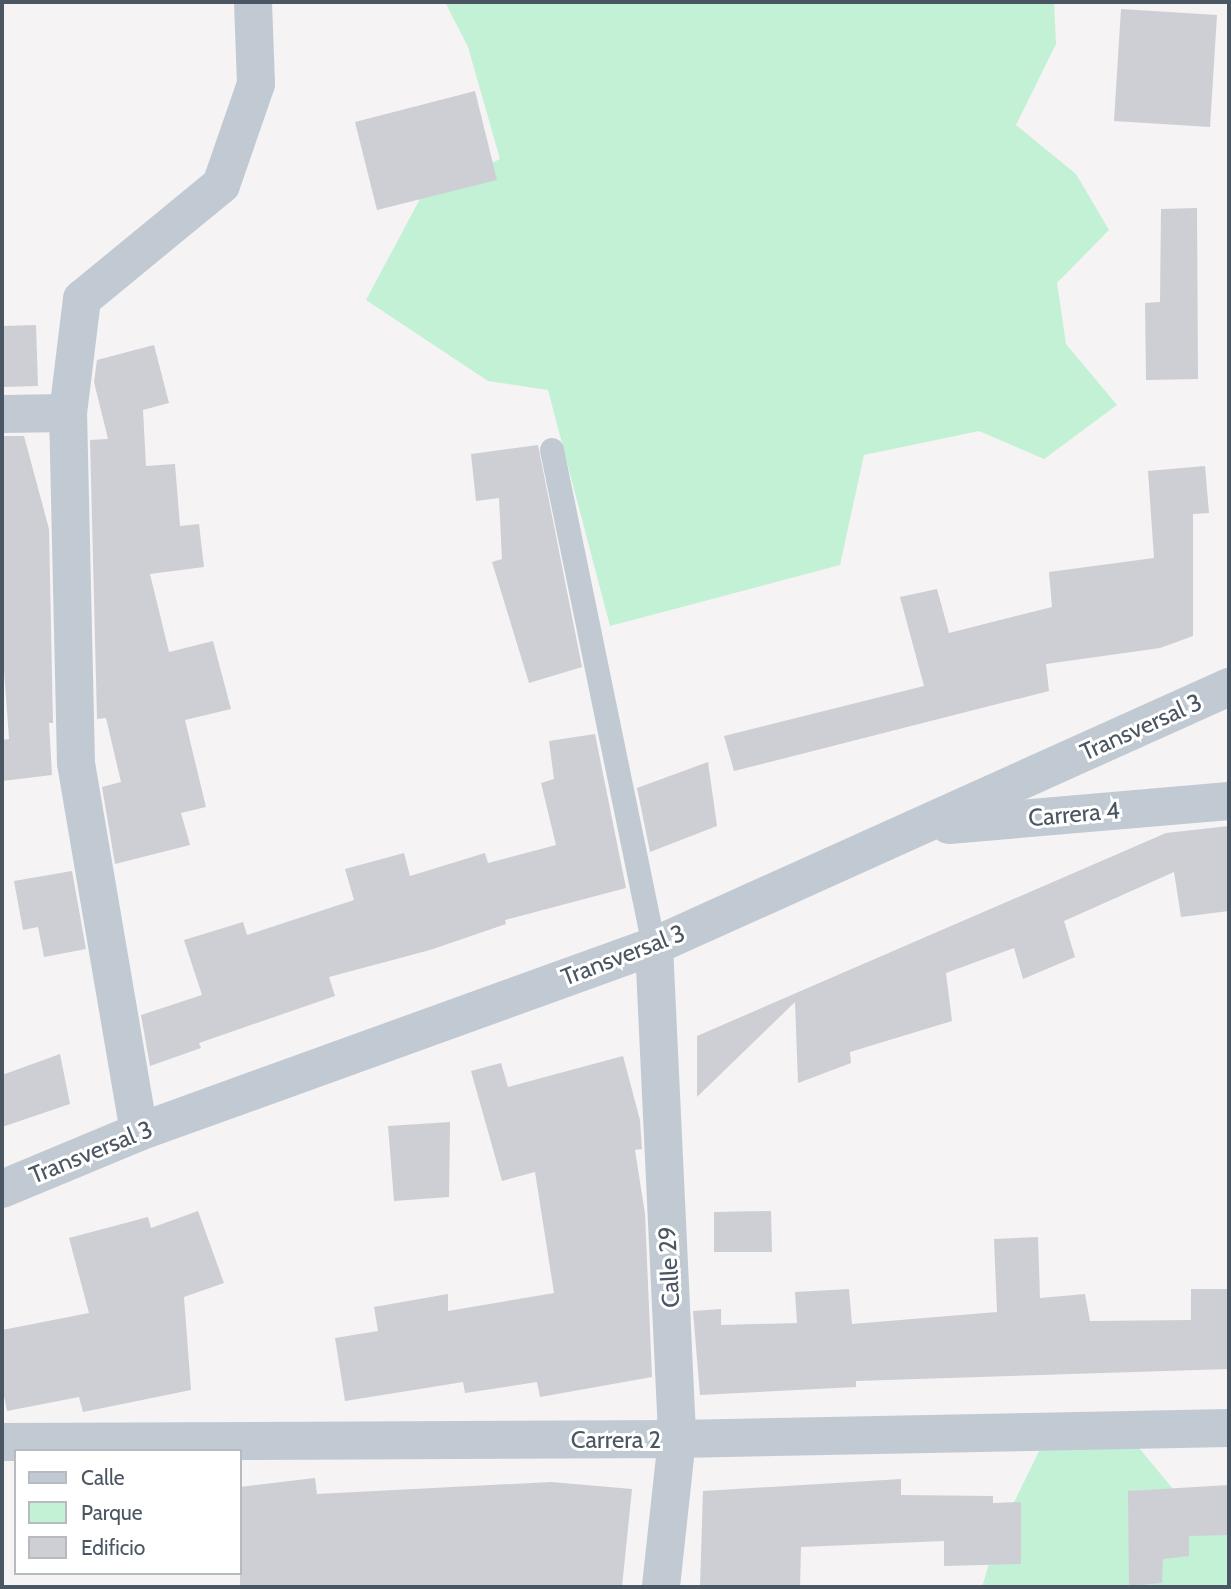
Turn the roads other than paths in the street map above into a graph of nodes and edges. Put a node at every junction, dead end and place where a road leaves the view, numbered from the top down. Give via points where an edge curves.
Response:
1 (253, 2) edge
2 (68, 413) junction
3 (2, 414) edge
4 (552, 450) dead end
5 (1229, 687) edge
6 (1229, 801) edge
7 (919, 828) junction
8 (654, 946) junction
9 (138, 1132) junction
10 (2, 1189) edge
11 (1229, 1428) edge
12 (677, 1440) junction
13 (2, 1442) edge
14 (662, 1587) edge

1 - 2 street via 256,84 220,185 82,299
2 - 3 street
2 - 9 street via 76,763
4 - 8 lane
5 - 7 street, Transversal 3
6 - 7 street, Carrera 4
7 - 8 street, Transversal 3
8 - 9 street, Transversal 3
8 - 12 street, Calle 29
9 - 10 street, Transversal 3
11 - 12 street, Carrera 2
12 - 13 street, Carrera 2
12 - 14 street, Calle 29

